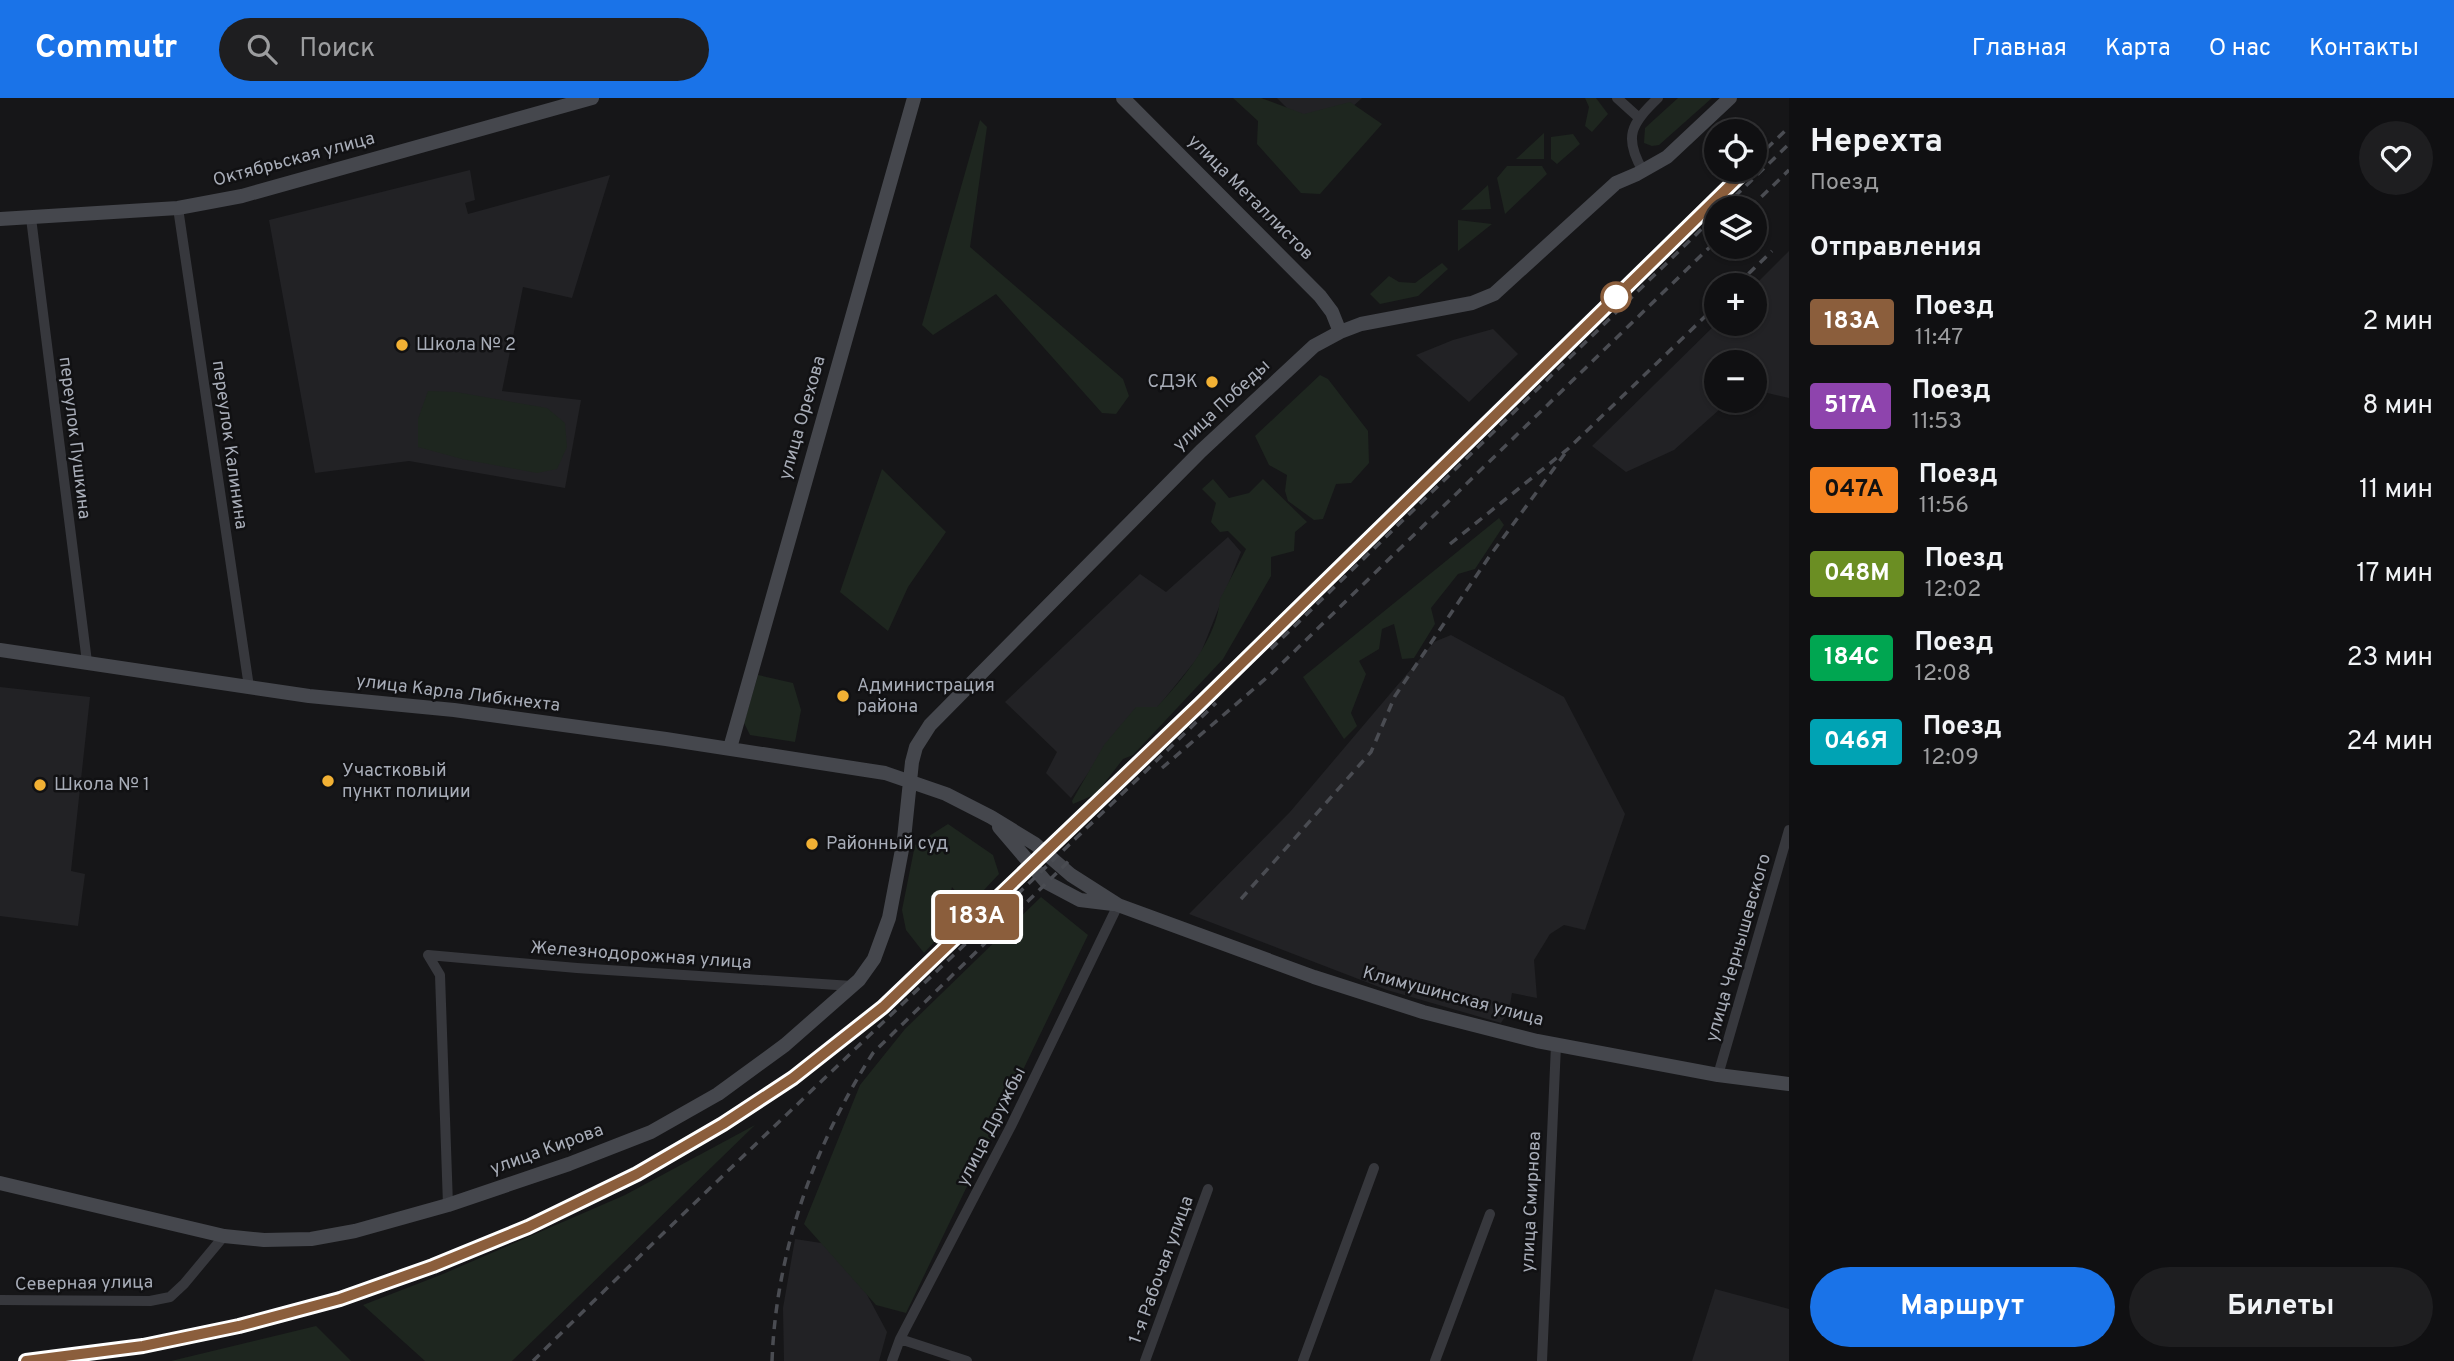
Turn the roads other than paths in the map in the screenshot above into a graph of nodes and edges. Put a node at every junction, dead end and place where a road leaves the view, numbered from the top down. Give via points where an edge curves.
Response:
1 (592, 98) edge
2 (914, 98) edge
3 (1123, 98) edge
4 (1617, 98) edge
5 (1658, 98) edge
6 (1731, 98) edge
7 (1638, 117) junction
8 (1643, 171) junction
9 (178, 208) junction
10 (31, 218) junction
11 (0, 219) edge
12 (1340, 332) junction
13 (0, 650) edge
14 (87, 662) junction
15 (249, 687) junction
16 (730, 748) junction
17 (911, 781) junction
18 (991, 817) junction
19 (1789, 830) edge
20 (1784, 869) edge
21 (1118, 905) junction
22 (852, 986) junction
23 (1556, 1045) junction
24 (1718, 1075) junction
25 (1789, 1084) edge
26 (1374, 1168) dead end
27 (0, 1183) edge
28 (1208, 1189) dead end
29 (448, 1205) junction
30 (1490, 1214) dead end
31 (224, 1236) junction
32 (0, 1300) edge
33 (900, 1339) junction
34 (892, 1361) edge
35 (967, 1361) edge
36 (1145, 1361) edge
37 (1303, 1361) edge
38 (1435, 1361) edge
39 (1542, 1361) edge

1 - 9 street, Октябрьская улица via 242,196
2 - 16 street, улица Орехова
3 - 12 street, улица Металлистов via 1320,296
4 - 7 street
5 - 7 street
6 - 8 street, улица Победы via 1684,144
7 - 8 street via 1632,153
8 - 12 street, улица Победы via 1616,183 1494,293 1472,303
9 - 10 street, Октябрьская улица
9 - 15 street, переулок Калинина
10 - 11 street, Октябрьская улица
10 - 14 street, переулок Пушкина
12 - 17 street, улица Победы via 1314,346 1201,451 945,707 916,747
13 - 14 street, улица Карла Либкнехта
14 - 15 street, улица Карла Либкнехта
15 - 16 street, улица Карла Либкнехта
16 - 17 street, улица Карла Либкнехта
17 - 18 street, Климушинская улица
17 - 22 street, улица Кирова via 889,918 874,959
18 - 21 street, Климушинская улица
18 - 21 street, Климушинская улица via 1046,881 1080,900
19 - 20 street, улица Чернышевского
20 - 24 street, улица Чернышевского
21 - 23 street, Климушинская улица via 1423,1012
21 - 33 street, улица Дружбы via 1011,1126
22 - 29 street, улица Кирова via 785,1045 718,1094 651,1132
22 - 29 street, Железнодорожная улица via 428,956 440,975
23 - 24 street, Климушинская улица
23 - 39 street, улица Смирнова
24 - 25 street, Климушинская улица
26 - 37 street
27 - 31 street, улица Кирова
28 - 36 street, 1-я Рабочая улица
29 - 31 street, улица Кирова via 311,1239
30 - 38 street
31 - 32 street, Северная улица via 170,1297 150,1301
33 - 34 street, улица Дружбы
33 - 35 street

